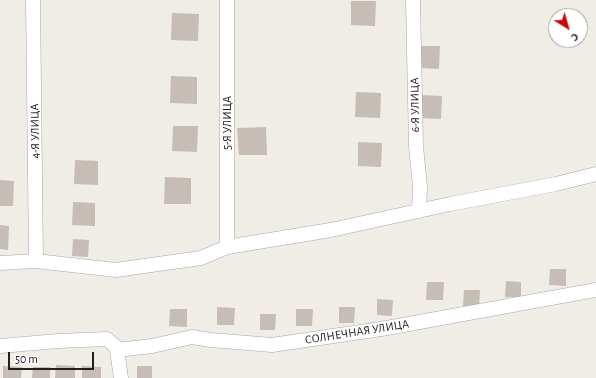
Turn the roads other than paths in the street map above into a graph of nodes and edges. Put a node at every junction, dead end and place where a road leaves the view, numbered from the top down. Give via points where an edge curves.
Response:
1 (33, 0) edge
2 (227, 0) edge
3 (413, 0) edge
4 (596, 174) edge
5 (419, 211) junction
6 (227, 247) junction
7 (36, 261) junction
8 (0, 263) edge
9 (596, 290) edge
10 (0, 346) edge
11 (117, 350) junction
12 (121, 378) edge

1 - 7 street, 4-Я УЛИЦА
2 - 6 street, 5-Я УЛИЦА
3 - 5 street, 6-Я УЛИЦА
4 - 5 street
5 - 6 street via 330,230
6 - 7 street via 201,258 116,270
7 - 8 street
9 - 11 street, СОЛНЕЧНАЯ УЛИЦА via 381,329 272,345 192,337 152,346
10 - 11 street via 107,339
11 - 12 street

